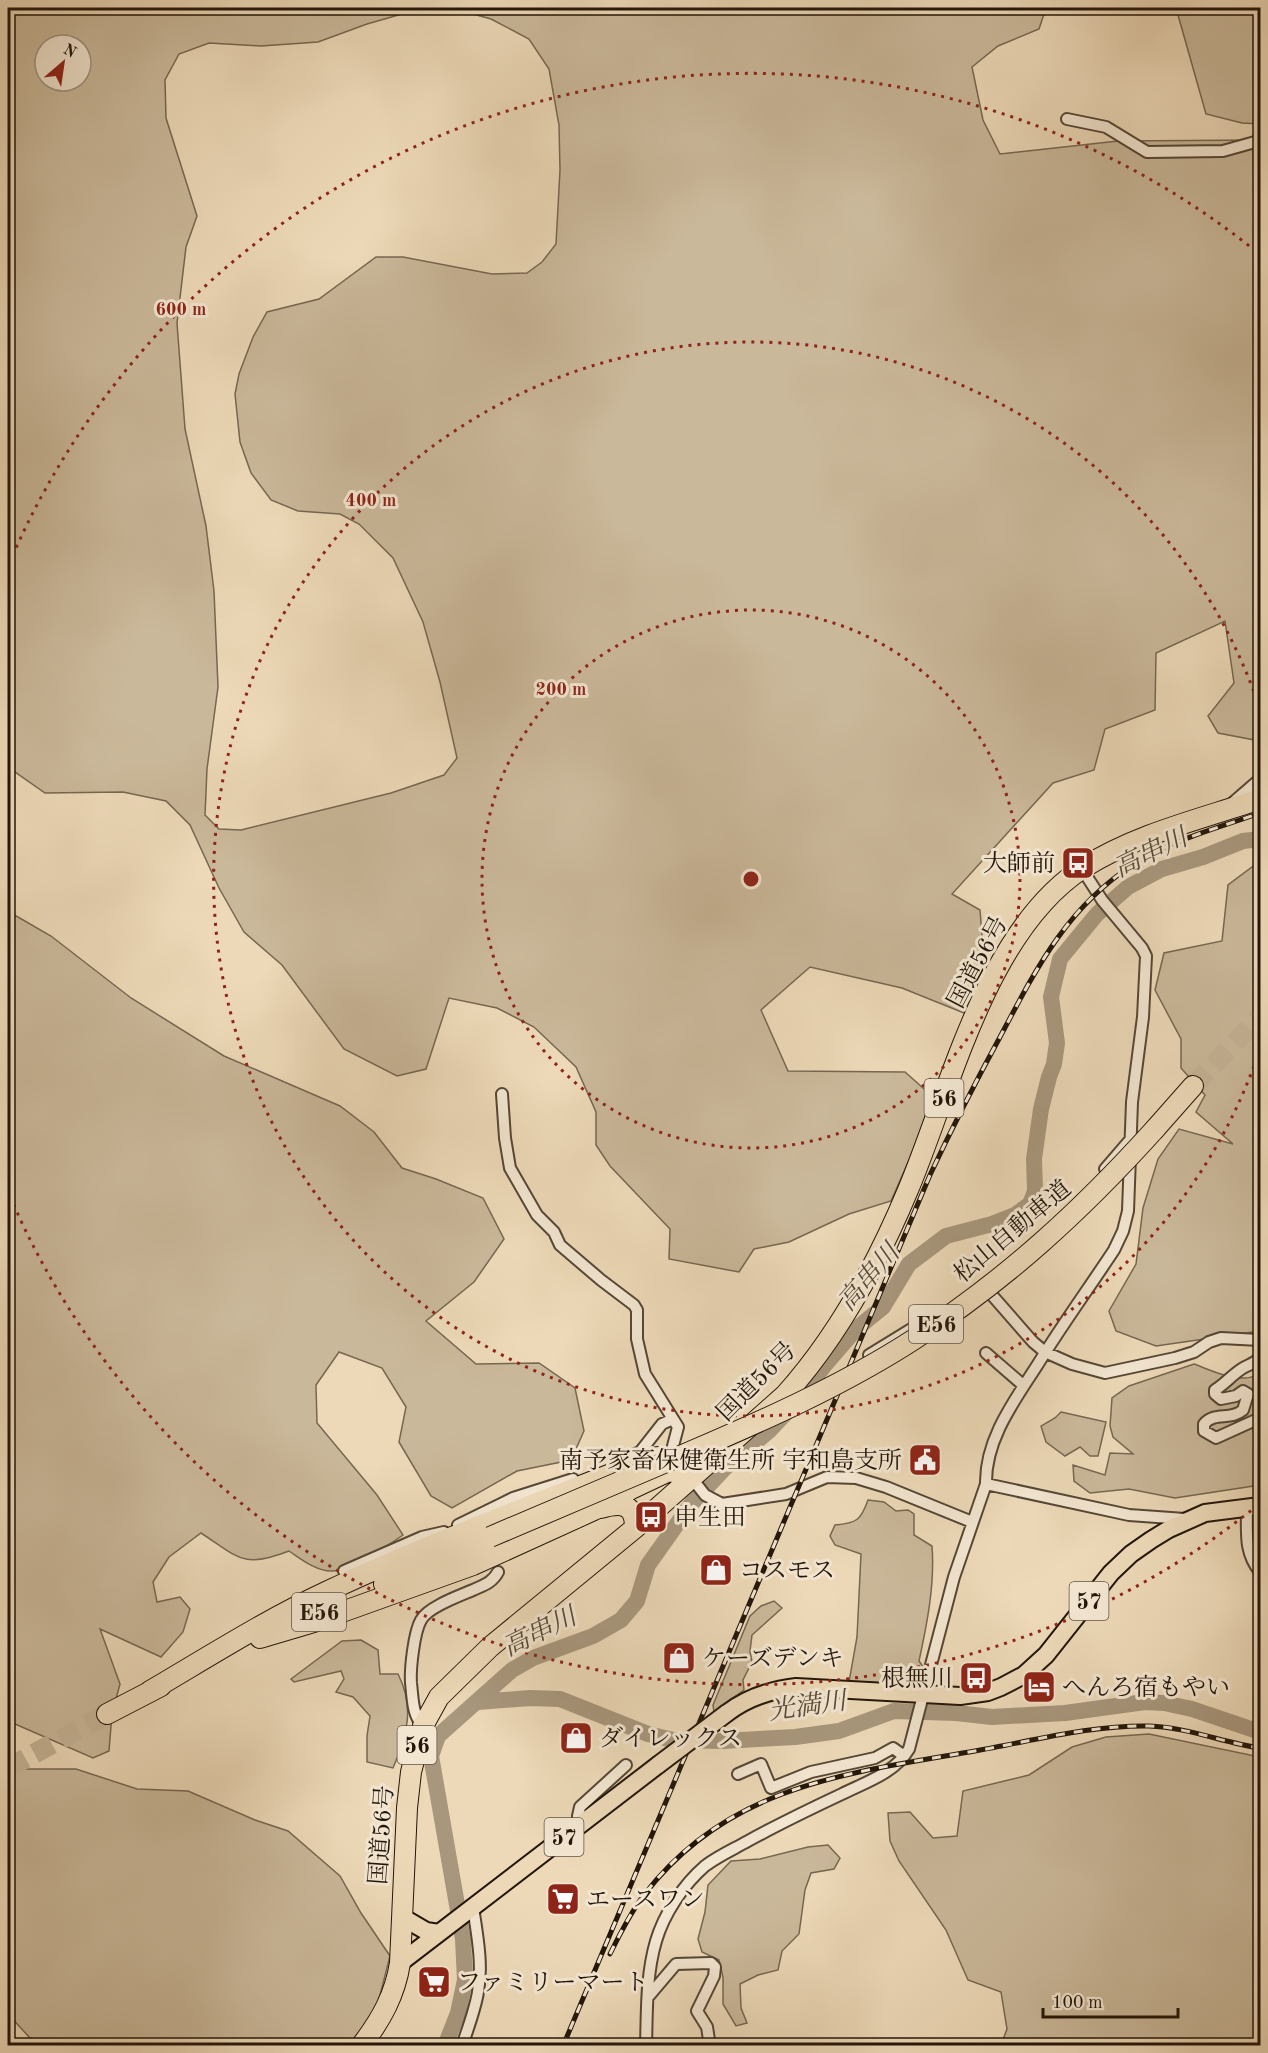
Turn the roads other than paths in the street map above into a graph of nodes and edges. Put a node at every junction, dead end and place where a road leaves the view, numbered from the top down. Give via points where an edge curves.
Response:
1 (1067, 119) dead end
2 (1260, 145) edge
3 (1260, 779) edge
4 (1260, 800) edge
5 (1227, 811) junction
6 (1082, 869) junction
7 (1193, 1086) tunnel mouth
8 (502, 1094) dead end
9 (1130, 1140) junction
10 (980, 1282) junction
11 (1260, 1340) edge
12 (1046, 1352) junction
13 (986, 1353) dead end
14 (869, 1355) dead end
15 (1260, 1357) edge
16 (1023, 1385) junction
17 (1260, 1418) edge
18 (673, 1419) junction
19 (682, 1470) junction
20 (986, 1484) junction
21 (1254, 1507) edge
22 (594, 1510) junction
23 (1188, 1520) junction
24 (972, 1522) junction
25 (635, 1528) junction
26 (344, 1571) dead end
27 (498, 1572) dead end
28 (1260, 1572) edge
29 (260, 1638) junction
30 (150, 1691) junction
31 (920, 1706) junction
32 (107, 1714) tunnel mouth
33 (423, 1726) junction
34 (904, 1756) junction
35 (626, 1765) dead end
36 (738, 1774) dead end
37 (581, 1824) junction
38 (472, 1908) junction
39 (402, 1917) junction
40 (445, 1929) junction
41 (400, 1963) junction
42 (648, 1997) junction
43 (370, 2041) edge
44 (462, 2046) edge
45 (646, 2046) edge
46 (710, 2046) edge

1 - 2 street via 1106,127 1148,152 1224,151 1255,142
3 - 5 street via 1233,801
4 - 5 highway, 国道56号 / 56
5 - 6 highway, 国道56号 / 56 via 1131,843
6 - 9 street via 1146,956
6 - 19 highway, 国道56号 / 56 via 1029,920 996,971 897,1216 826,1344 785,1395
7 - 19 highway, 松山自動車道 / E56, bridge via 1090,1198 1031,1254 941,1321 884,1357 739,1431
8 - 18 street via 510,1168 560,1245 634,1305 645,1374
9 - 10 street via 1102,1173
9 - 12 street via 1128,1211 1123,1231
10 - 12 street via 1032,1342
10 - 14 street
11 - 12 street via 1221,1338 1175,1358 1105,1373
12 - 16 street
13 - 16 street
15 - 17 street via 1215,1390 1221,1399 1243,1391 1248,1394 1243,1410 1233,1416 1214,1416 1204,1425 1204,1431 1216,1438
16 - 20 street via 997,1436
18 - 19 street via 678,1427 673,1446
18 - 26 street via 662,1424 640,1452 513,1498 444,1532 422,1537
19 - 22 highway via 631,1489
19 - 24 street via 705,1495 722,1504 798,1490 827,1477 856,1478
19 - 25 highway, 国道56号 / 56
19 - 29 highway, E56, bridge via 490,1537
19 - 30 highway via 665,1456 649,1459 447,1539 326,1592
20 - 23 street via 1129,1515
20 - 24 street
21 - 23 main road, 57 via 1205,1513
21 - 28 street via 1248,1552
22 - 25 highway via 624,1505 635,1516
22 - 29 highway via 473,1564
23 - 31 main road, 57 via 1151,1540 1119,1564 1046,1655 1013,1682 988,1692
24 - 31 street
25 - 33 highway, 国道56号 / 56 via 454,1680
27 - 33 street via 490,1582 452,1598 421,1619 410,1675 416,1719
29 - 30 highway, E56
30 - 32 highway, E56
31 - 34 street
31 - 37 main road, 57, bridge via 796,1687 759,1694 738,1704
33 - 39 highway, 国道56号 / 56 via 410,1781
34 - 36 street via 892,1748 875,1758 812,1772 771,1788 761,1764
34 - 42 street via 885,1773 768,1830 705,1866 675,1902 660,1929
35 - 37 street via 580,1807
37 - 38 main road, 57
38 - 40 main road, 57
38 - 44 street via 479,1989
39 - 40 main road via 426,1931
39 - 41 highway, 国道56号 / 56
40 - 41 main road, 57
41 - 43 highway, 国道56号 / 56 via 396,1984
42 - 45 street
42 - 46 street via 676,1964 711,1963 714,1976 697,2011 707,2027

